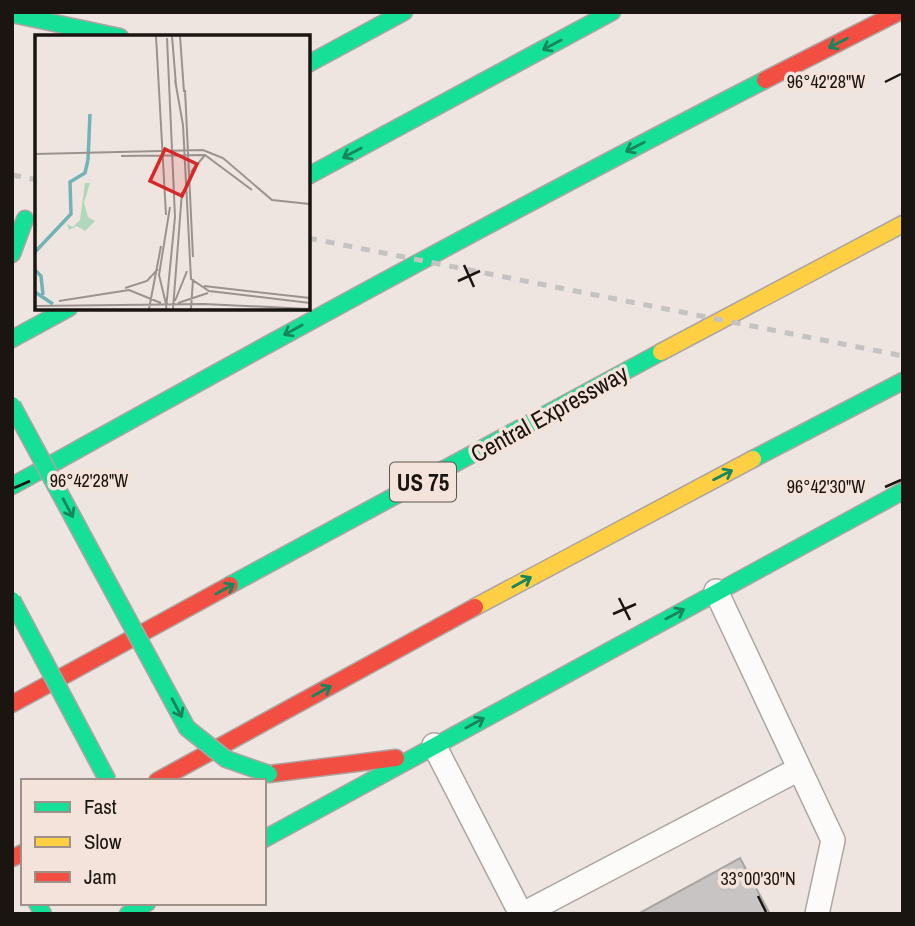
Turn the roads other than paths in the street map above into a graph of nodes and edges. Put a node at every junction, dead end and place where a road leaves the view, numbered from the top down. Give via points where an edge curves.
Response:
1 (404, 12) edge
2 (612, 12) edge
3 (899, 12) edge
4 (12, 14) edge
5 (111, 35) edge
6 (310, 63) edge
7 (310, 175) edge
8 (25, 219) edge
9 (903, 224) edge
10 (12, 254) edge
11 (65, 310) edge
12 (12, 339) edge
13 (903, 381) edge
14 (12, 405) edge
15 (12, 485) edge
16 (903, 491) edge
17 (716, 592) junction
18 (12, 600) edge
19 (12, 704) edge
20 (425, 750) junction
21 (799, 769) junction
22 (107, 779) edge
23 (161, 779) edge
24 (266, 838) edge
25 (144, 905) edge
26 (128, 914) edge
27 (522, 914) edge
28 (817, 914) edge

1 - 6 main road
2 -> 7 main road
3 -> 15 main road via 604,162
4 - 5 main road
8 - 10 main road
19 -> 9 main road, Central Expressway / US 75
11 - 12 main road
23 -> 13 main road
14 -> 20 main road, bridge via 187,729 226,759 270,774
16 - 17 main road
20 -> 17 main road
17 - 21 lane
18 - 22 main road, bridge
20 - 24 main road
20 - 27 lane
21 - 27 lane
21 - 28 lane via 833,840
25 - 26 main road

